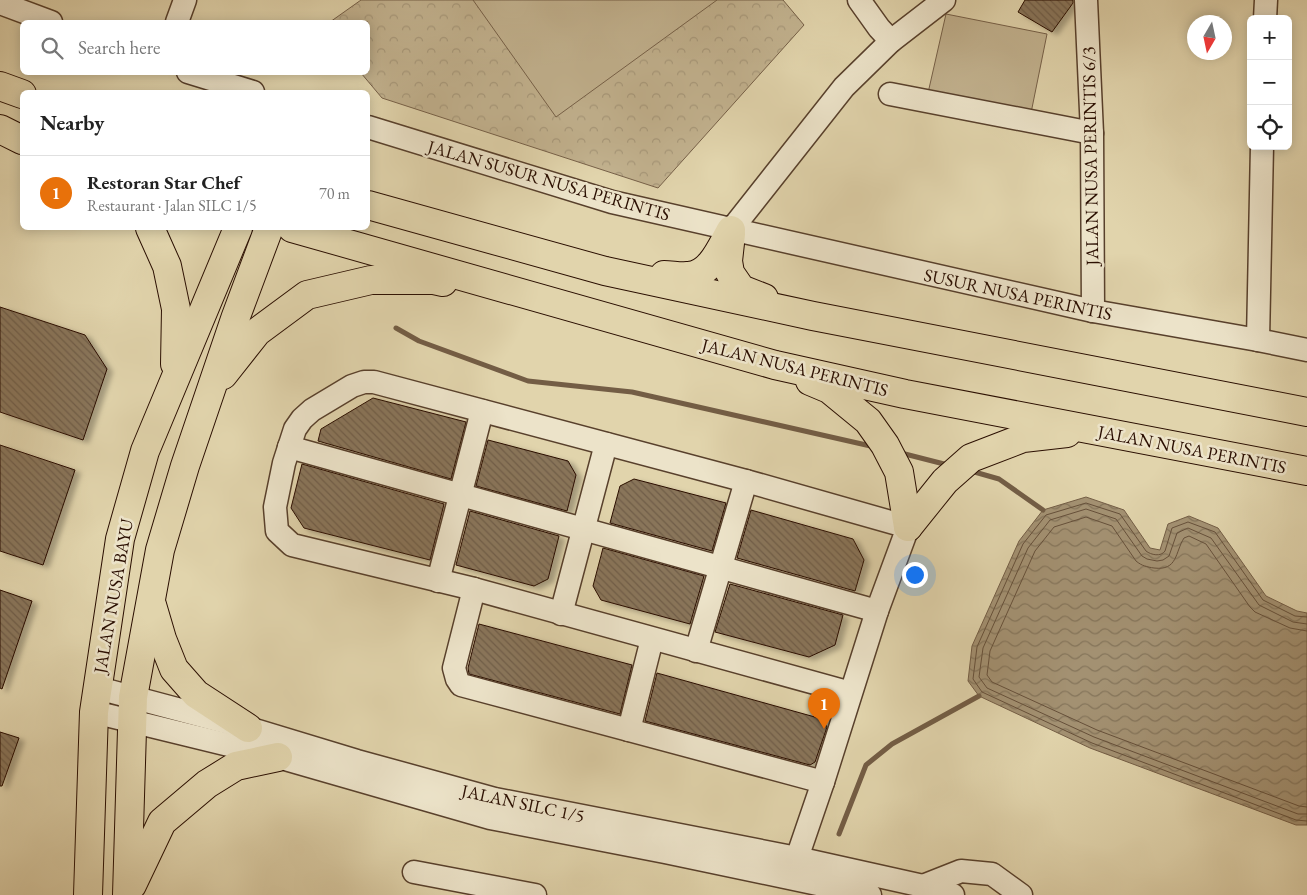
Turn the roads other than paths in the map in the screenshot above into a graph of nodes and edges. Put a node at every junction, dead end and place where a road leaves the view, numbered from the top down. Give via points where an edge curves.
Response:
1 (185, 0) edge
2 (860, 0) edge
3 (944, 0) edge
4 (1086, 0) edge
5 (1266, 0) edge
6 (0, 3) edge
7 (1265, 15) edge
8 (46, 20) edge
9 (178, 20) edge
10 (891, 42) junction
11 (198, 75) edge
12 (0, 86) edge
13 (246, 90) edge
14 (20, 93) edge
15 (890, 94) dead end
16 (370, 128) edge
17 (0, 129) edge
18 (1092, 133) junction
19 (20, 135) edge
20 (20, 139) edge
21 (1262, 150) edge
22 (370, 206) edge
23 (151, 230) edge
24 (237, 230) edge
25 (268, 230) edge
26 (299, 230) edge
27 (731, 230) junction
28 (605, 271) junction
29 (545, 300) junction
30 (1094, 311) junction
31 (813, 316) junction
32 (1258, 340) junction
33 (1307, 350) edge
34 (775, 365) junction
35 (175, 378) junction
36 (211, 389) junction
37 (482, 411) junction
38 (1307, 412) edge
39 (1096, 430) junction
40 (606, 444) junction
41 (289, 447) junction
42 (145, 451) junction
43 (185, 466) junction
44 (1307, 471) edge
45 (746, 481) junction
46 (460, 494) junction
47 (908, 527) junction
48 (583, 529) junction
49 (120, 539) junction
50 (160, 550) junction
51 (721, 567) junction
52 (438, 581) junction
53 (474, 589) junction
54 (150, 599) junction
55 (877, 611) junction
56 (561, 614) junction
57 (652, 638) junction
58 (696, 651) junction
59 (851, 693) junction
60 (96, 700) junction
61 (132, 709) junction
62 (248, 728) junction
63 (629, 730) junction
64 (278, 757) junction
65 (824, 782) junction
66 (797, 858) junction
67 (414, 872) dead end
68 (923, 886) junction
69 (88, 895) edge
70 (127, 895) edge
71 (535, 895) edge
72 (870, 895) edge
73 (953, 895) edge
74 (1021, 895) edge

1 - 9 street
2 - 10 street
3 - 10 street
4 - 18 street, JALAN NUSA PERINTIS 6/3
5 - 7 street
6 - 8 street
10 - 27 street via 844,87
11 - 13 street
12 - 14 main road
15 - 18 street
16 - 27 street, JALAN SUSUR NUSA PERINTIS via 612,202
17 - 19 main road
17 - 20 main road
18 - 30 street, JALAN NUSA PERINTIS 6/3
21 - 32 street
22 - 28 main road
23 - 35 main road via 167,266 176,310
24 - 35 main road, JALAN NUSA BAYU
25 - 36 main road, JALAN NUSA BAYU
26 - 29 main road, JALAN NUSA PERINTIS
27 - 28 main road via 704,270 689,276
27 - 30 street, SUSUR NUSA PERINTIS
27 - 31 main road via 730,273 741,289
28 - 31 main road
29 - 34 main road, JALAN NUSA PERINTIS
29 - 36 main road via 434,280 371,280 307,296 257,332
30 - 32 street, SUSUR NUSA PERINTIS
31 - 38 main road
32 - 33 street, SUSUR NUSA PERINTIS
34 - 39 main road, JALAN NUSA PERINTIS via 905,394
34 - 47 main road via 829,389 868,421 899,472
35 - 42 main road, JALAN NUSA BAYU
36 - 43 main road, JALAN NUSA BAYU
37 - 40 street
37 - 41 street via 364,382 312,410 295,429
37 - 46 street
39 - 44 main road, JALAN NUSA PERINTIS
39 - 47 main road via 1023,438 971,458 945,481
40 - 45 street
40 - 48 street
41 - 46 street
41 - 52 street via 275,507 277,531 292,544
42 - 43 main road
42 - 49 main road, JALAN NUSA BAYU
43 - 50 main road, JALAN NUSA BAYU
45 - 47 street
45 - 51 street
46 - 48 street
46 - 52 street
47 - 55 street
48 - 51 street
48 - 56 street
49 - 50 main road
49 - 60 main road, JALAN NUSA BAYU
50 - 54 main road, JALAN NUSA BAYU
51 - 55 street
51 - 58 street
52 - 53 street
53 - 56 street
53 - 63 street via 454,668 461,685
54 - 61 main road, JALAN NUSA BAYU
54 - 62 main road via 174,669 196,694
55 - 59 street
56 - 57 street
57 - 58 street
57 - 63 street
58 - 59 street
59 - 65 street
60 - 61 street, JALAN SILC 1/5
60 - 69 main road, JALAN NUSA BAYU
61 - 62 street, JALAN SILC 1/5
61 - 64 street, JALAN SILC 1/5
61 - 70 main road, JALAN NUSA BAYU
62 - 66 street, JALAN SILC 1/5 via 495,799
63 - 65 street
64 - 70 main road via 236,766 207,784 162,822
64 - 72 street, JALAN SILC 1/5 via 490,818
65 - 66 street
66 - 68 street, JALAN SILC 1/5
67 - 71 street
68 - 73 street, JALAN SILC 1/5
68 - 74 street via 961,871 992,874

